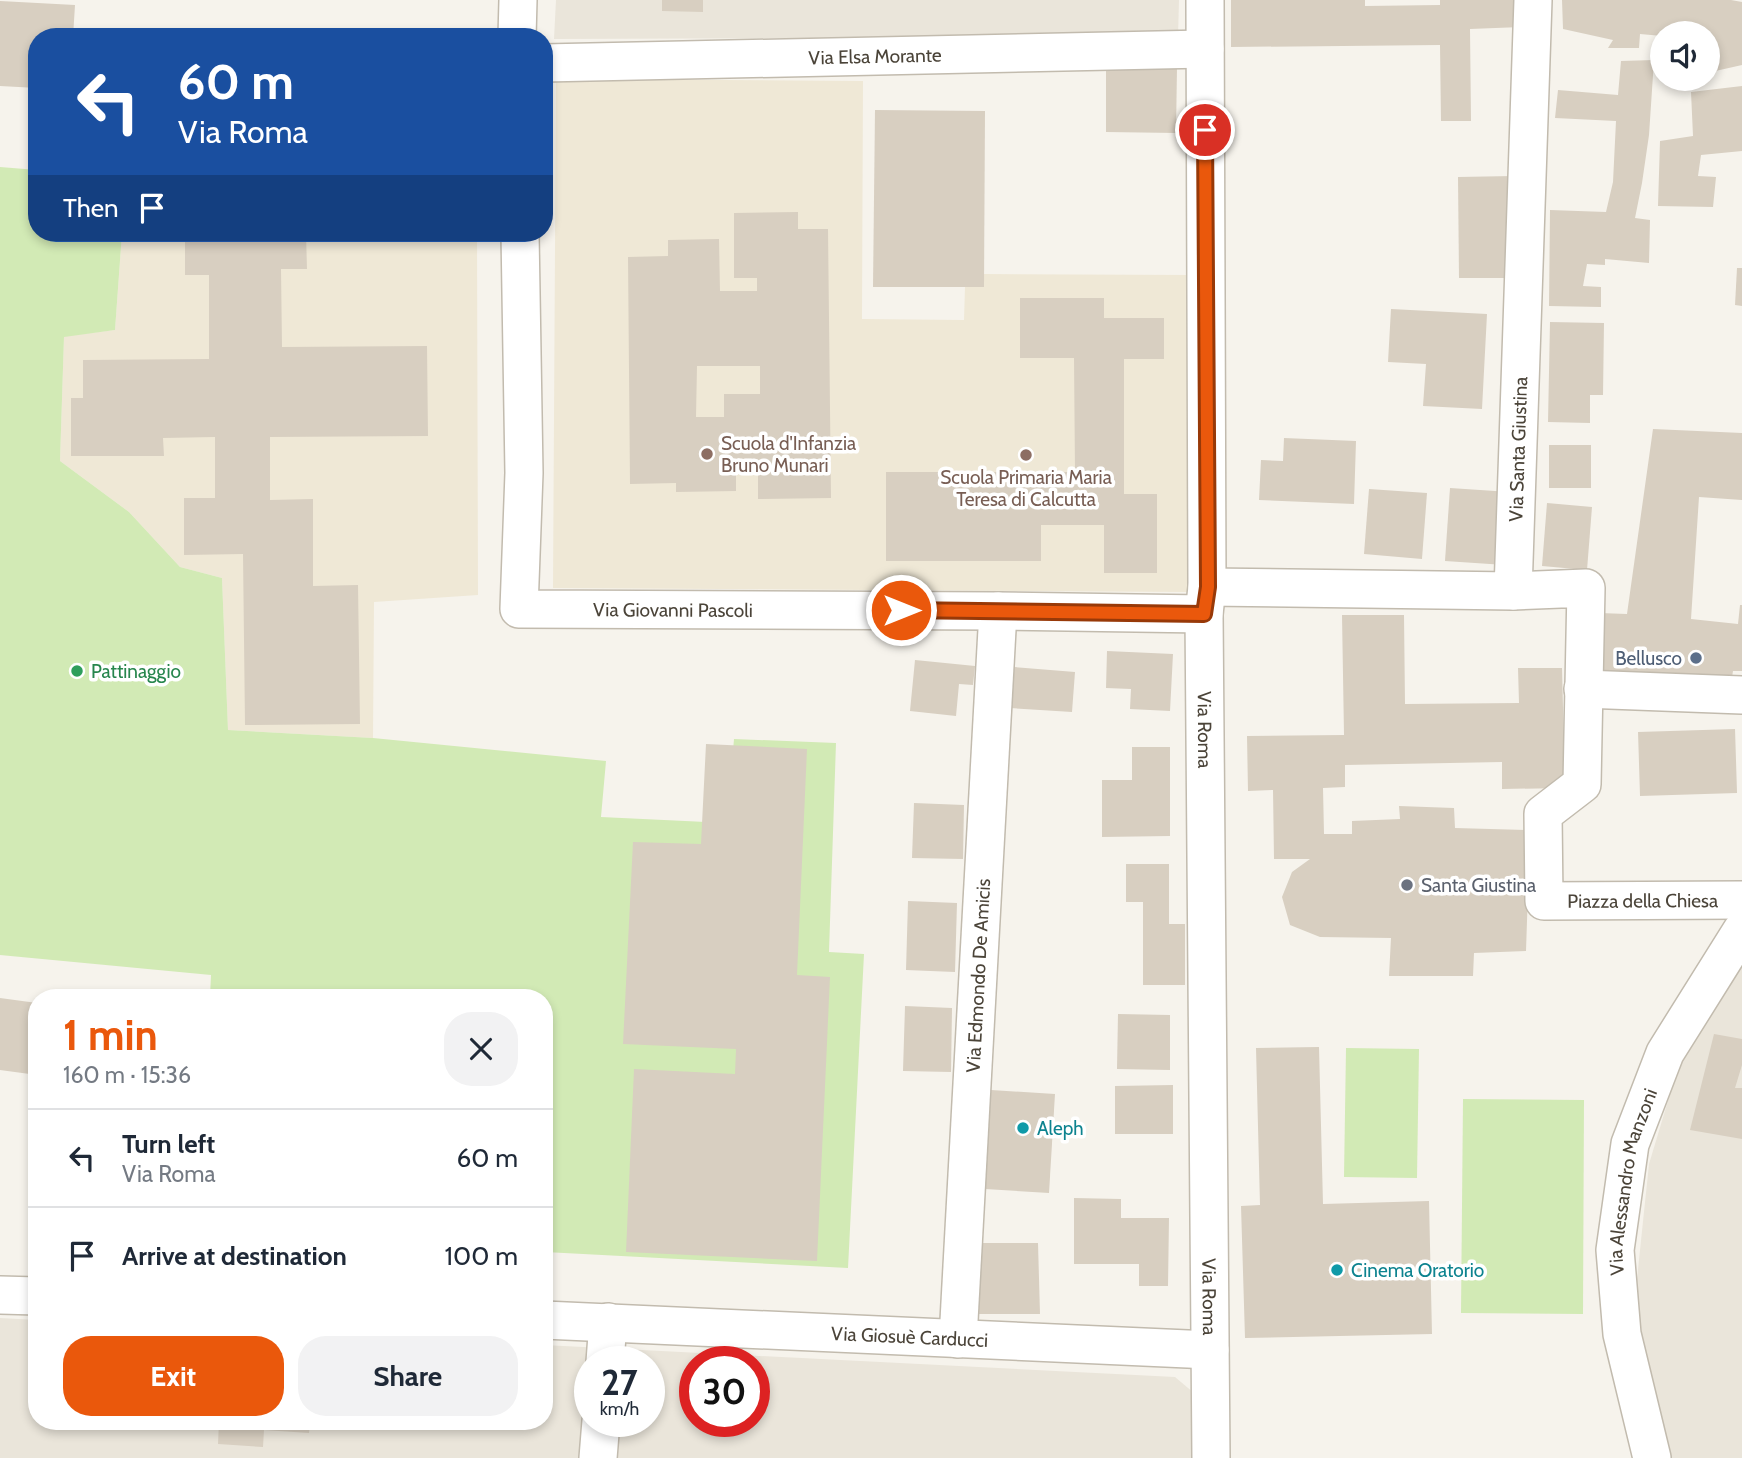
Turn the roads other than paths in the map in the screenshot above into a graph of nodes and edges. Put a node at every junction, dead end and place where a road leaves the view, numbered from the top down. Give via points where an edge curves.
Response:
1 (518, 0) edge
2 (1205, 0) edge
3 (1533, 0) edge
4 (517, 28) edge
5 (1205, 49) junction
6 (553, 63) edge
7 (520, 242) edge
8 (1513, 591) junction
9 (1206, 601) junction
10 (998, 611) junction
11 (1583, 689) junction
12 (1742, 695) edge
13 (1742, 900) edge
14 (1742, 930) edge
15 (0, 1295) edge
16 (28, 1296) edge
17 (553, 1320) edge
18 (608, 1322) junction
19 (958, 1339) junction
20 (606, 1346) edge
21 (1210, 1350) junction
22 (600, 1437) edge
23 (598, 1458) edge
24 (1211, 1458) edge
25 (1652, 1458) edge

1 - 4 street
2 - 5 street, Via Roma
3 - 8 street, Via Santa Giustina
5 - 6 street, Via Elsa Morante
5 - 9 street, Via Roma
7 - 10 street, Via Giovanni Pascoli via 524,472 519,609
8 - 9 street
8 - 11 street via 1586,588
9 - 10 street, Via Giovanni Pascoli
9 - 21 street, Via Roma
10 - 19 street, Via Edmondo De Amicis
11 - 12 street
11 - 13 street, Piazza della Chiesa via 1582,784 1543,814 1544,901
14 - 25 street, Via Alessandro Manzoni via 1665,1053 1630,1144 1615,1250 1622,1334
15 - 16 street
17 - 18 street, Via Giosuè Carducci
18 - 19 street, Via Giosuè Carducci
18 - 20 street
19 - 21 street, Via Giosuè Carducci
21 - 24 street, Via Roma
22 - 23 street

